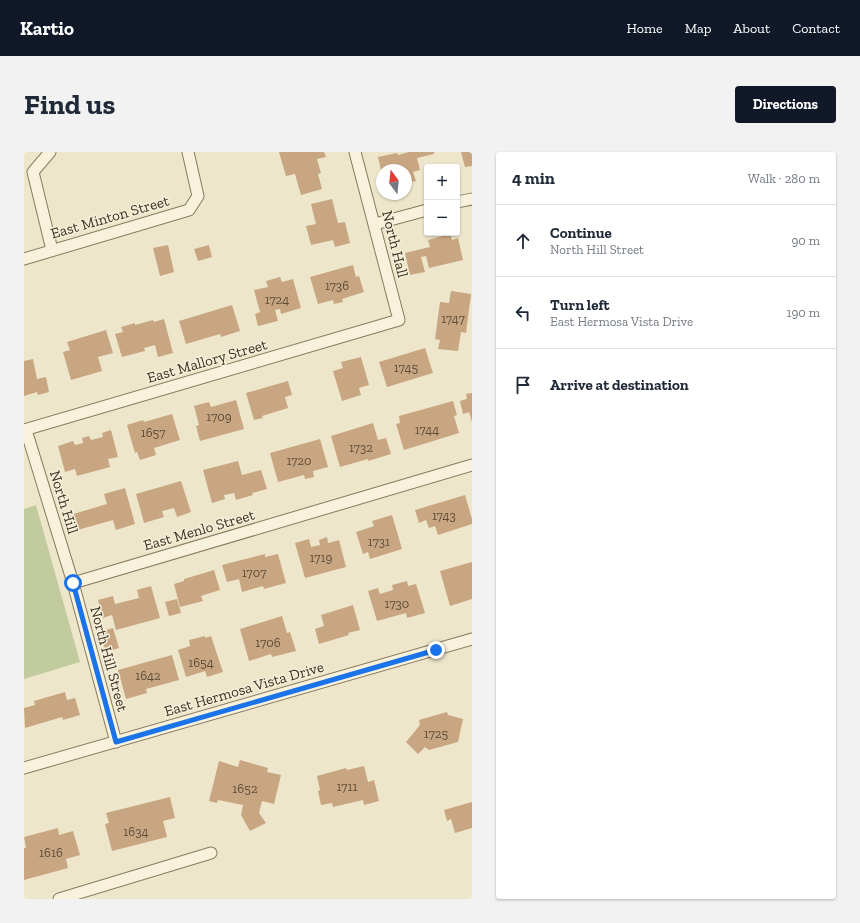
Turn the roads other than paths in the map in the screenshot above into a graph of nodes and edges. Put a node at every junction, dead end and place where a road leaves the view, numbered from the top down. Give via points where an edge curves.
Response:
1 (50, 152) edge
2 (188, 152) edge
3 (355, 152) edge
4 (472, 199) edge
5 (460, 201) edge
6 (424, 211) edge
7 (375, 224) junction
8 (52, 250) junction
9 (24, 259) edge
10 (399, 320) joint
11 (25, 430) edge
12 (472, 465) edge
13 (73, 583) junction
14 (472, 639) edge
15 (116, 742) junction
16 (24, 768) edge
17 (211, 853) dead end
18 (59, 899) edge

1 - 8 street via 33,172
2 - 8 street, East Minton Street via 198,196 189,210
3 - 7 street, North Hall
4 - 5 street
6 - 7 street
7 - 10 street, North Hall
8 - 9 street, East Minton Street
10 - 11 street, East Mallory Street
11 - 13 street, North Hill
12 - 13 street, East Menlo Street
13 - 15 street, North Hill Street
14 - 15 street, East Hermosa Vista Drive
15 - 16 street, East Hermosa Vista Drive
17 - 18 street

